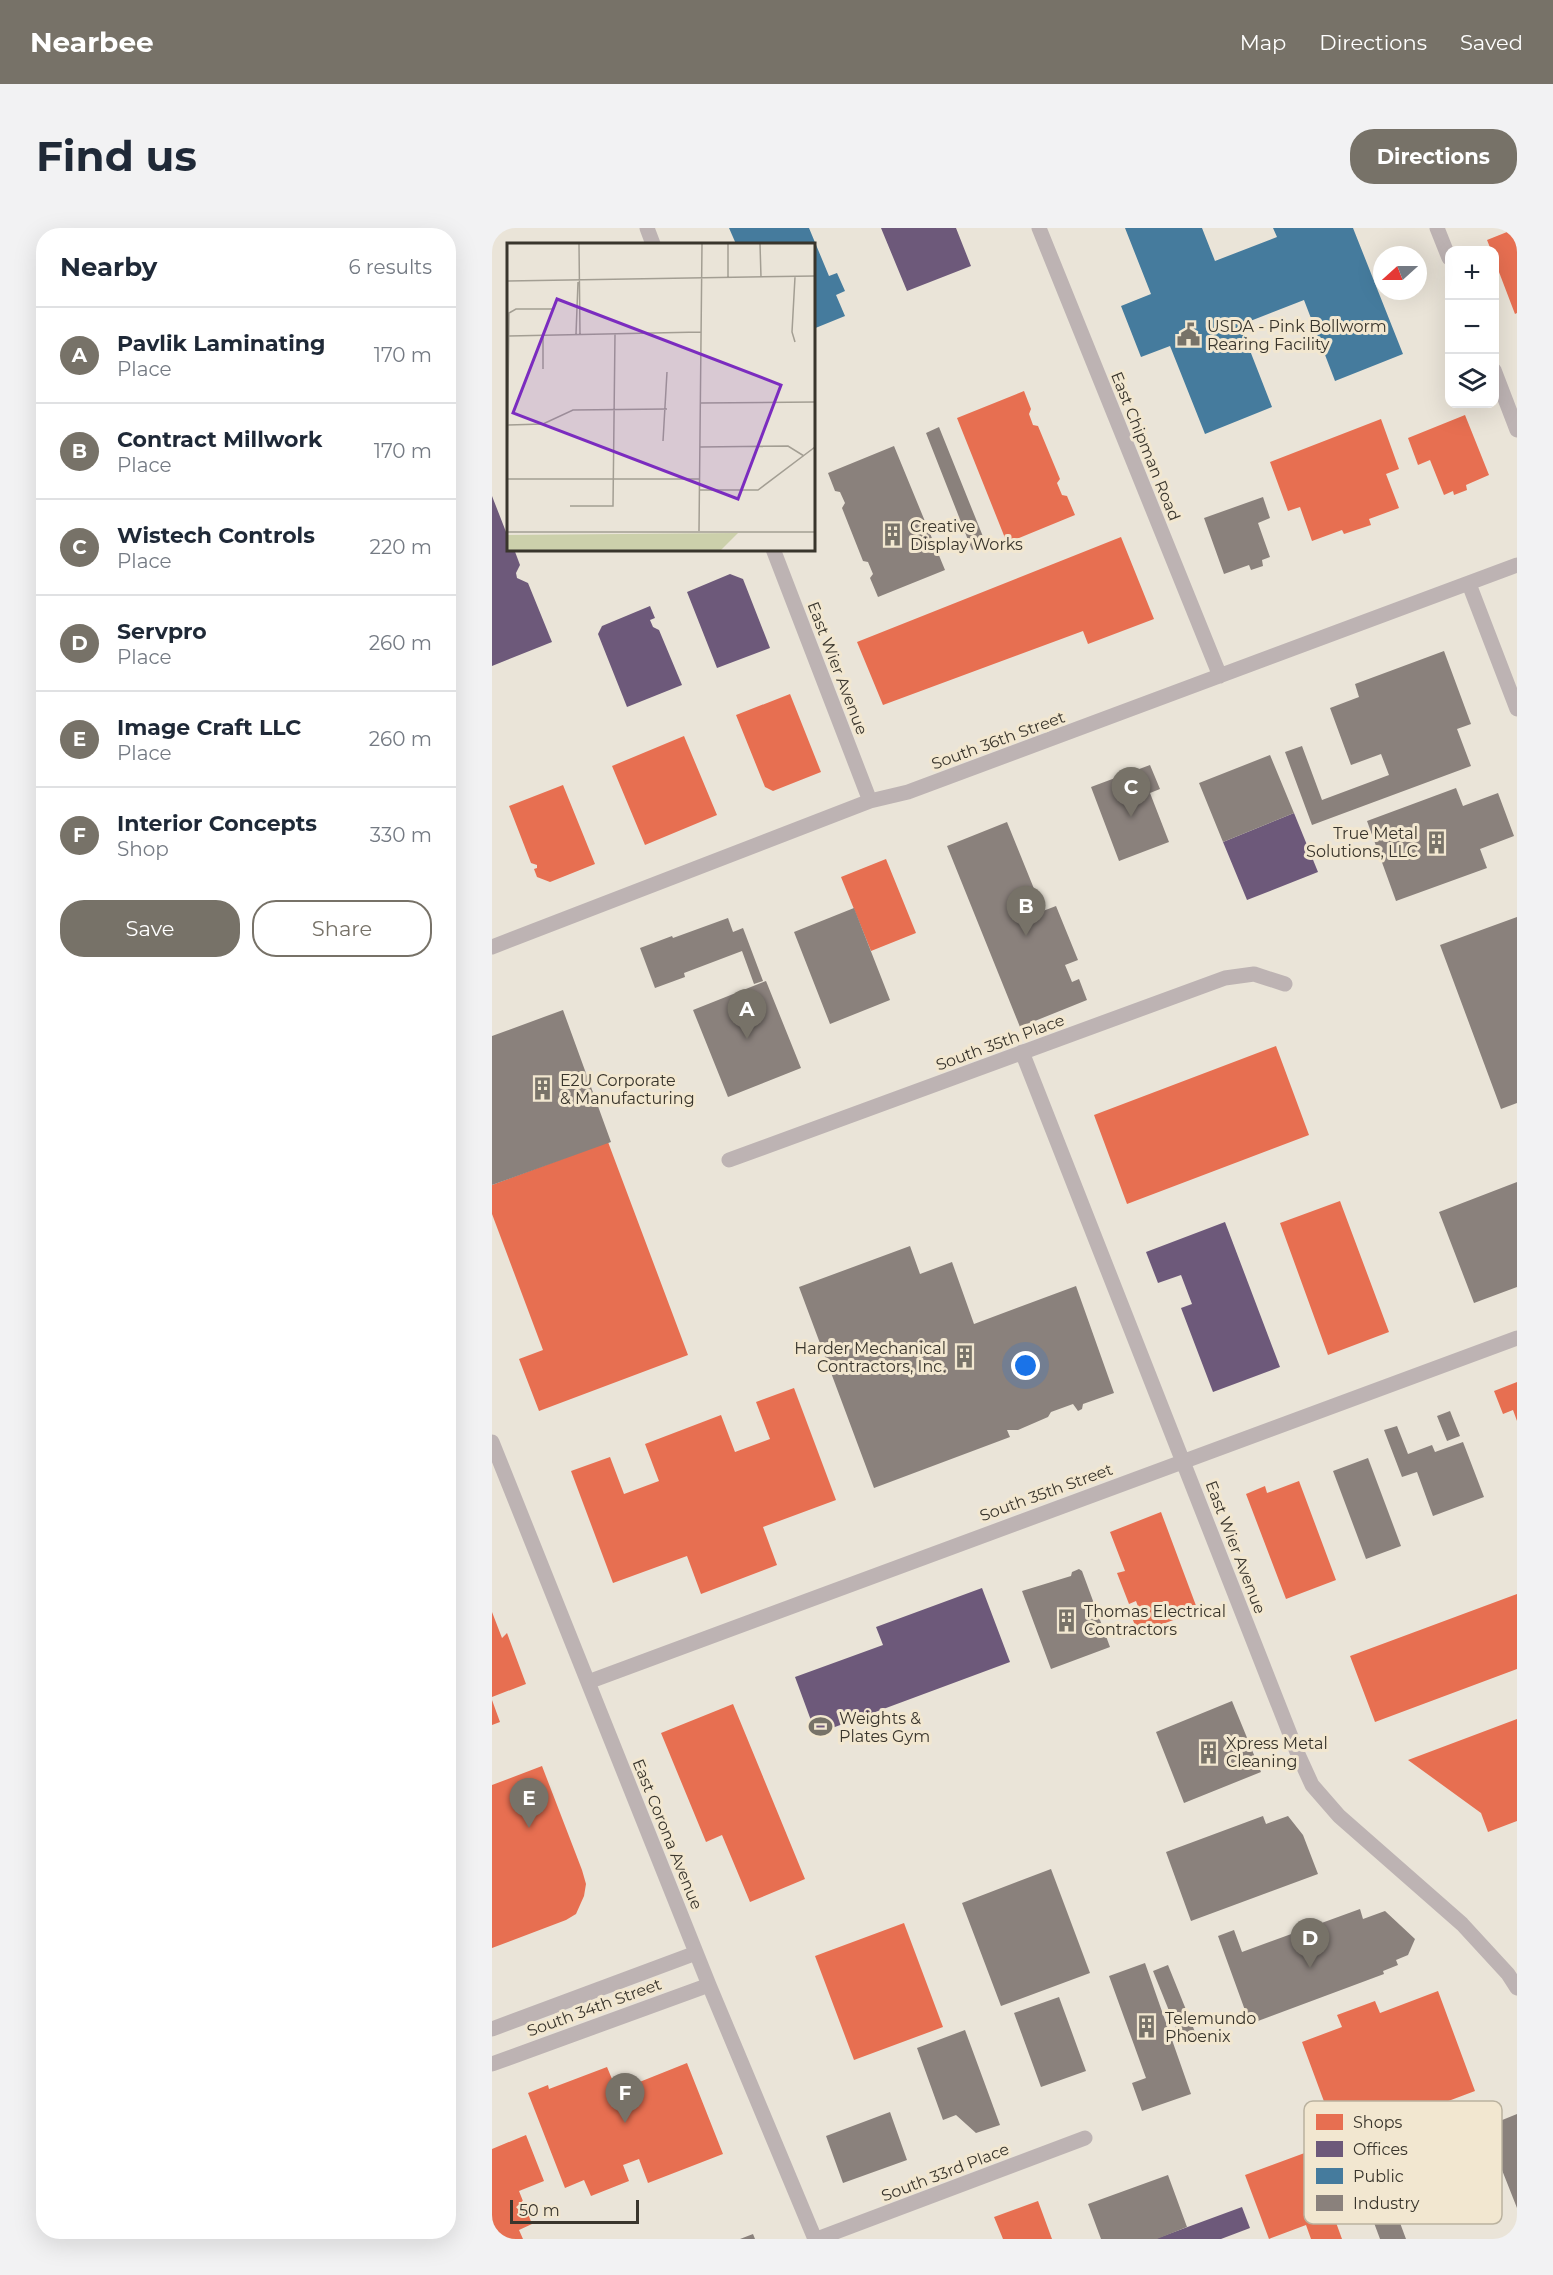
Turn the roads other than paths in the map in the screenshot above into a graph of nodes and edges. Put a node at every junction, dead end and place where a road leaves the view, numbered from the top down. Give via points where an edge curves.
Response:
1 (647, 228) edge
2 (1039, 228) edge
3 (1437, 228) edge
4 (653, 243) edge
5 (1445, 248) edge
6 (1499, 383) edge
7 (1517, 430) edge
8 (773, 550) edge
9 (1517, 565) edge
10 (1469, 584) junction
11 (1220, 676) junction
12 (1517, 709) edge
13 (870, 801) junction
14 (492, 947) edge
15 (1285, 984) dead end
16 (1022, 1052) junction
17 (729, 1160) dead end
18 (1517, 1338) edge
19 (492, 1442) edge
20 (1183, 1460) junction
21 (588, 1682) junction
22 (696, 1953) junction
23 (709, 1985) junction
24 (1517, 1988) edge
25 (492, 2030) edge
26 (492, 2064) edge
27 (1085, 2138) dead end
28 (816, 2239) edge

1 - 4 street
2 - 11 street, East Chipman Road
3 - 5 street
6 - 7 street
8 - 13 street, East Wier Avenue
9 - 10 street, South 36th Street
10 - 11 street, South 36th Street
10 - 12 street
11 - 13 street, South 36th Street via 908,792
13 - 14 street, South 36th Street
15 - 16 street, South 35th Place via 1254,974 1225,978
16 - 17 street, South 35th Place
16 - 20 street, East Wier Avenue
18 - 20 street, South 35th Street
19 - 21 street, East Corona Avenue
20 - 21 street, South 35th Street
20 - 24 street, East Wier Avenue via 1312,1785 1344,1822 1462,1924
21 - 22 street, East Corona Avenue
22 - 23 street, East Corona Avenue
22 - 25 street, South 34th Street
23 - 26 street, South 34th Street
23 - 28 street, East Corona Avenue
27 - 28 street, South 33rd Place

